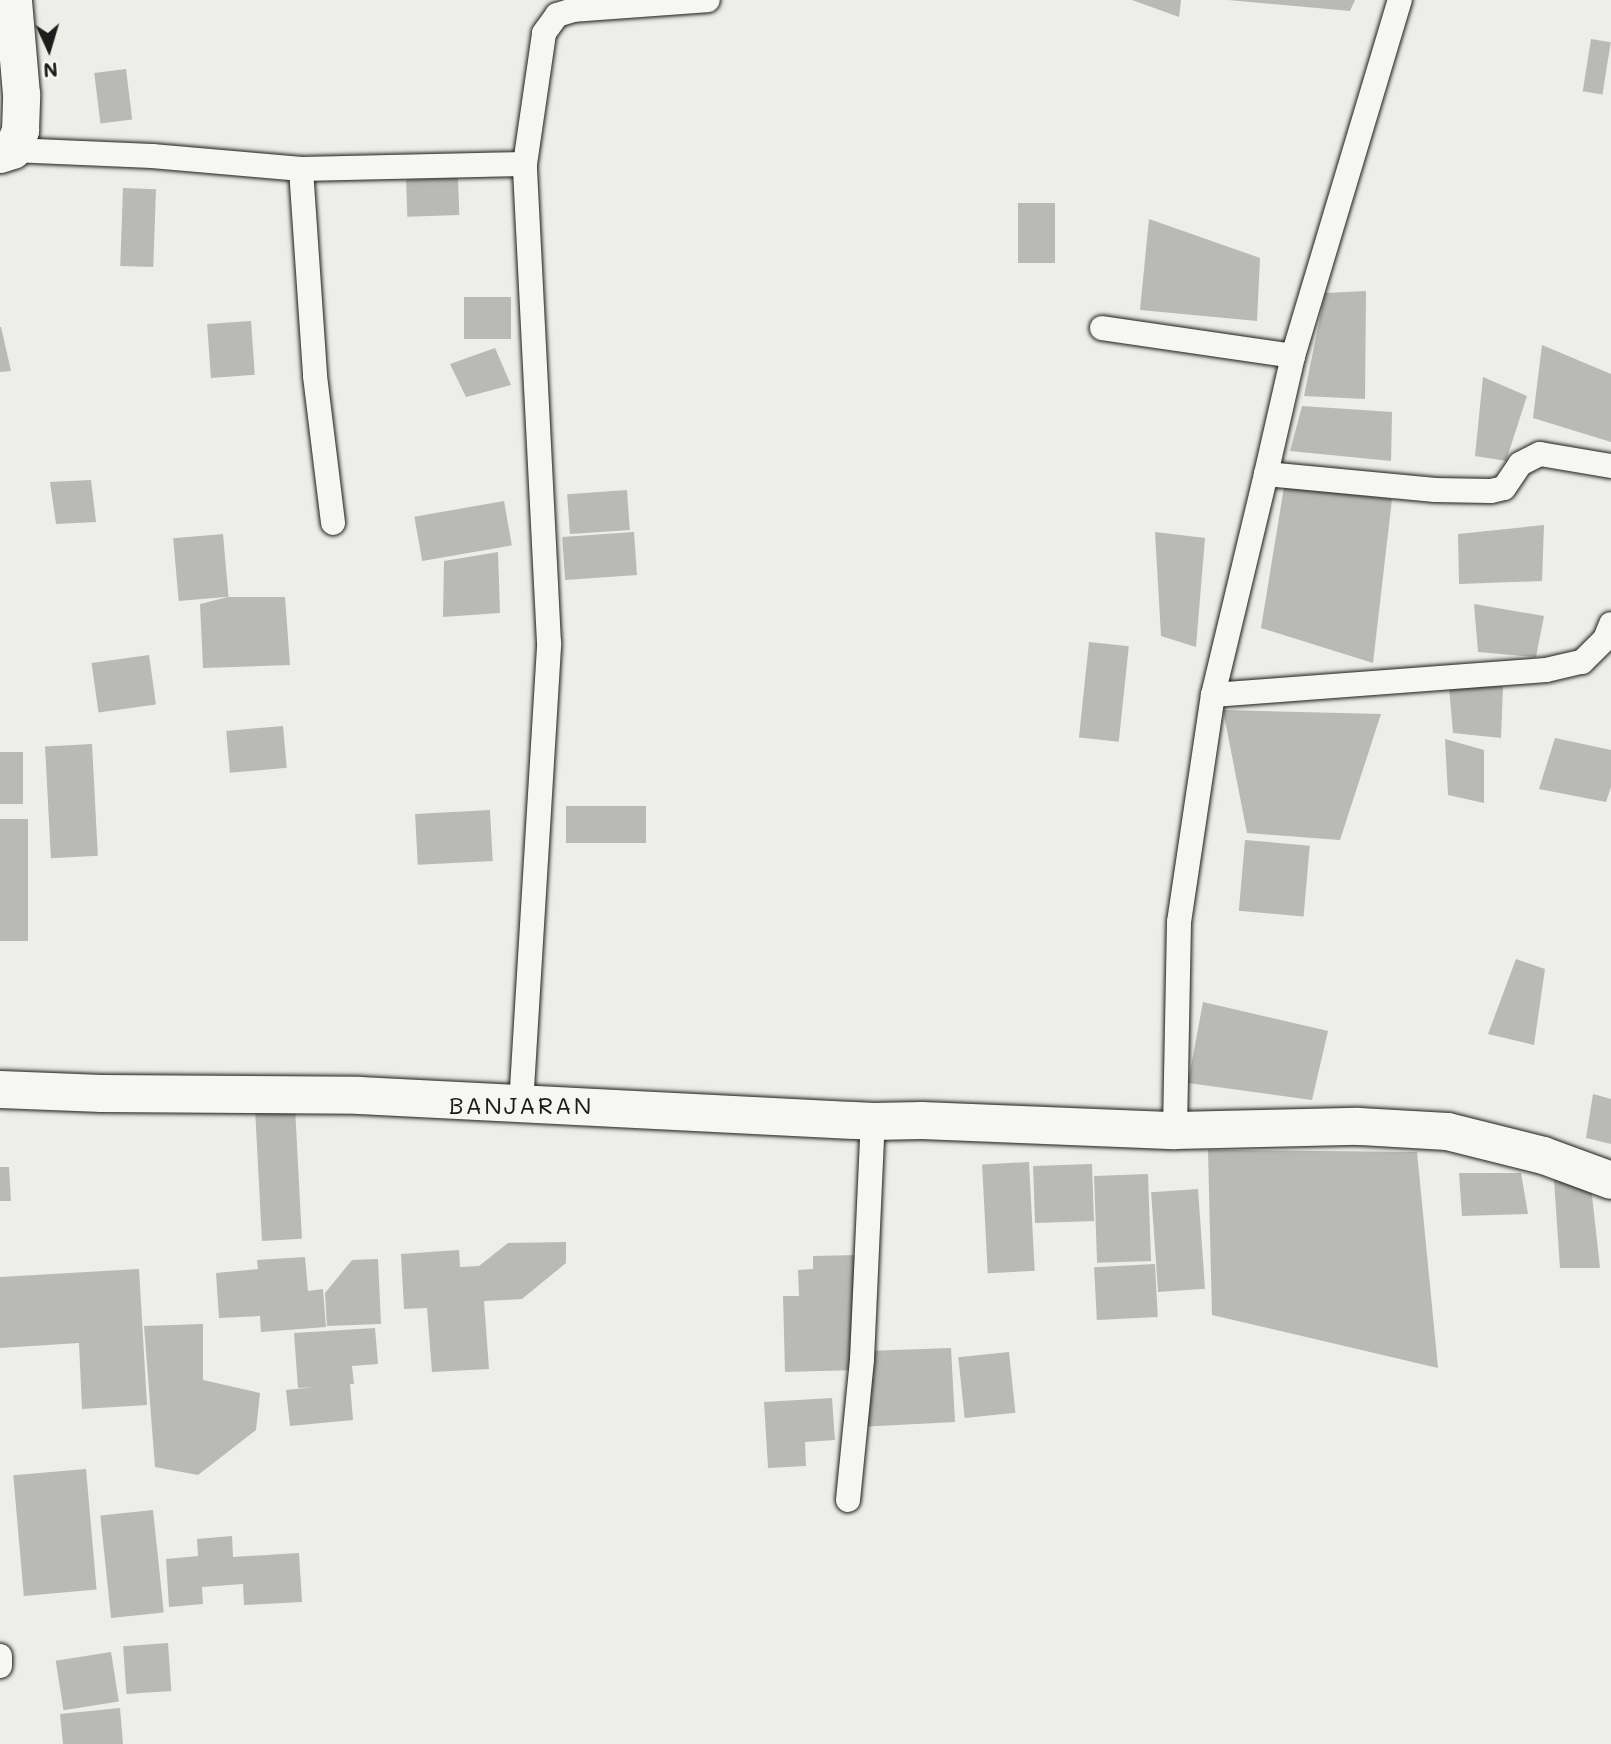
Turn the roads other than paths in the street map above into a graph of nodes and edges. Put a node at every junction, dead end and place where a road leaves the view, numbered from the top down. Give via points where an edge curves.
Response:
1 (13, 0) edge
2 (708, 0) edge
3 (1400, 0) edge
4 (6, 152) edge
5 (524, 164) junction
6 (301, 169) junction
7 (1102, 328) dead end
8 (1293, 356) junction
9 (1611, 466) edge
10 (1266, 474) junction
11 (333, 523) dead end
12 (1611, 624) edge
13 (1213, 695) junction
14 (0, 1089) edge
15 (521, 1105) junction
16 (873, 1121) junction
17 (1175, 1129) junction
18 (1611, 1180) edge
19 (848, 1500) dead end
20 (0, 1656) edge
21 (0, 1666) edge

1 - 4 street via 20,130
2 - 5 street via 557,15 544,33
3 - 8 street
4 - 6 street via 152,156
5 - 6 street
5 - 15 street via 549,643
6 - 11 street via 315,376
7 - 8 street
8 - 10 street
9 - 10 street via 1540,454 1520,464 1504,488 1491,491
10 - 13 street
12 - 13 street via 1605,639 1582,662 1546,670
13 - 17 street via 1179,922
14 - 15 street via 359,1095
15 - 16 street
16 - 17 street
16 - 19 street via 862,1359
17 - 18 street via 1358,1126 1447,1131 1543,1155
20 - 21 street

